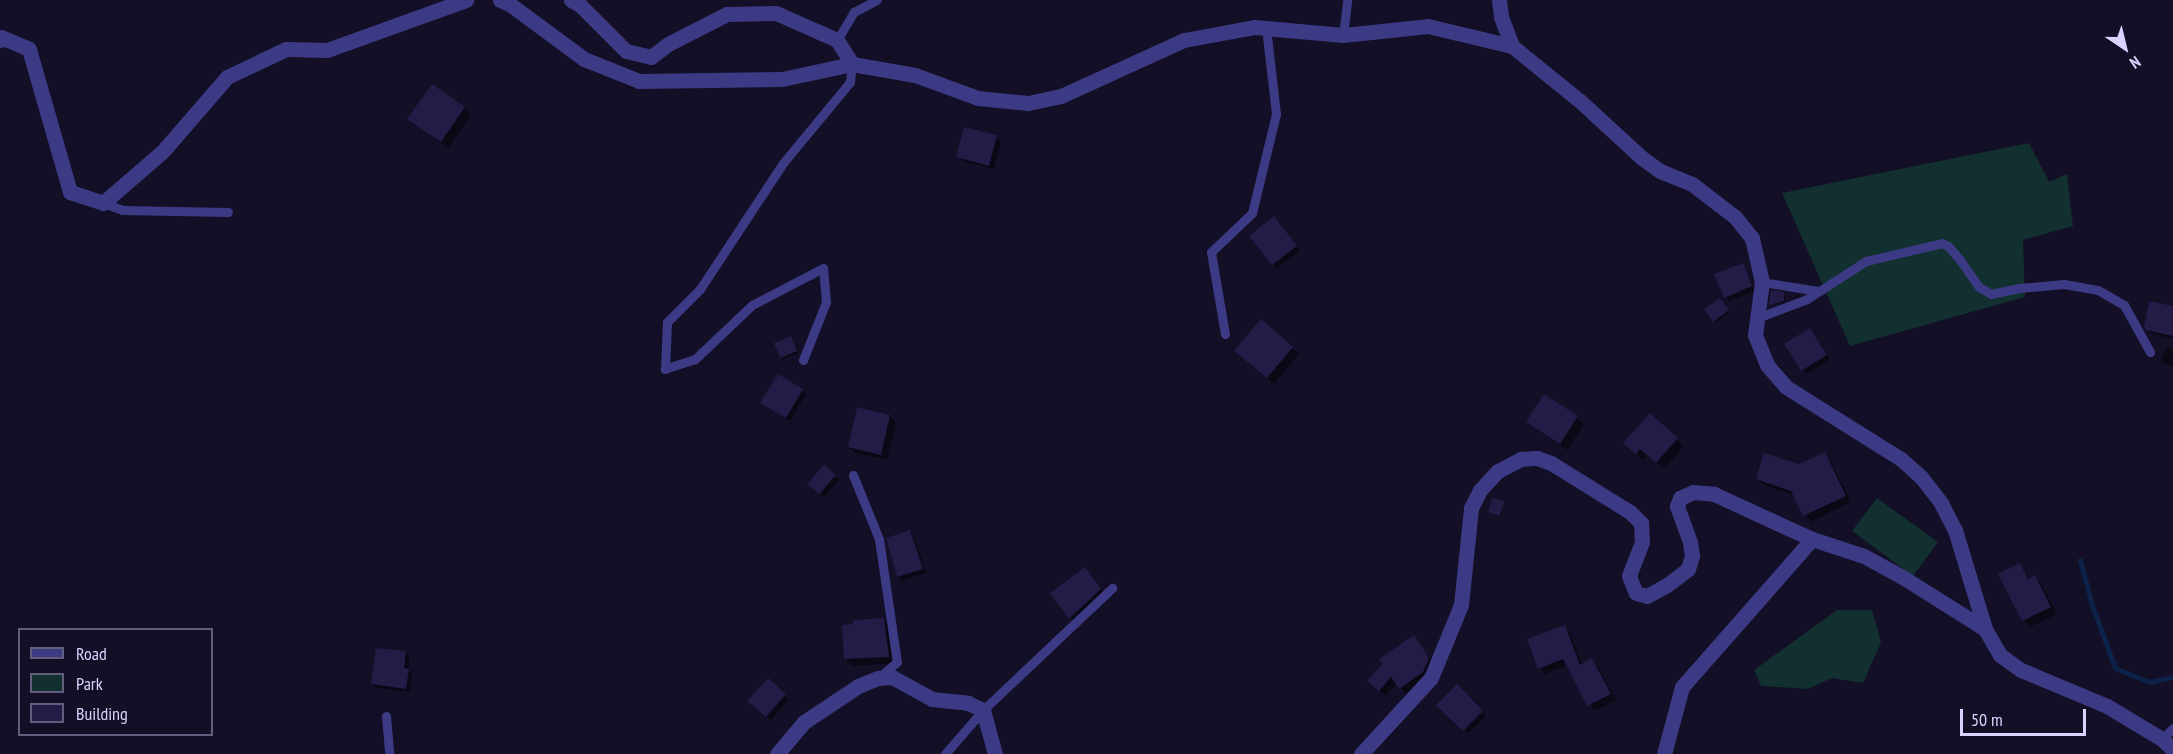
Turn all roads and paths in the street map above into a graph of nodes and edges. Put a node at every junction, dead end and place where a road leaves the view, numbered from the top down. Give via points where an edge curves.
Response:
1 (466, 0) edge
2 (500, 0) edge
3 (571, 0) edge
4 (878, 0) edge
5 (1347, 0) edge
6 (1499, 0) edge
7 (1266, 28) junction
8 (1343, 35) junction
9 (0, 38) edge
10 (837, 40) junction
11 (1512, 46) junction
12 (852, 64) junction
13 (103, 203) junction
14 (228, 212) dead end
15 (1762, 282) junction
16 (1818, 291) junction
17 (1757, 318) junction
18 (1225, 334) dead end
19 (2150, 352) dead end
20 (803, 360) dead end
21 (854, 475) dead end
22 (1812, 539) junction
23 (1112, 588) dead end
24 (1984, 629) junction
25 (878, 678) junction
26 (983, 710) junction
27 (386, 716) dead end
28 (2167, 733) edge
29 (2173, 750) edge
30 (389, 754) edge
31 (777, 754) edge
32 (945, 754) edge
33 (995, 754) edge
34 (1361, 754) edge
35 (1664, 754) edge

1 - 13 street via 327,50 286,49 226,77 164,151
2 - 12 street via 584,59 639,81 782,79
3 - 10 street via 626,51 651,57 668,44 728,14 776,13
4 - 10 lane via 854,12
5 - 8 lane
6 - 11 street
7 - 8 street
7 - 12 street via 1184,40 1061,96 1028,103 978,99 915,75
7 - 18 lane via 1276,114 1252,213 1211,252
8 - 11 street via 1428,26
9 - 13 street via 29,49 70,192
10 - 12 street
11 - 15 street via 1642,158 1659,171 1692,184 1735,217 1752,238
12 - 20 lane via 850,82 783,164 700,289 667,322 665,369 695,359 752,305 823,267 826,302
13 - 14 lane via 122,210
15 - 16 lane
15 - 17 street
16 - 17 lane
16 - 19 lane via 1866,261 1942,243 1979,287 1991,294 2064,284 2098,290 2124,306
17 - 24 street via 1755,335 1767,365 1786,387 1901,459 1941,503 1955,530
21 - 25 lane via 879,539 897,662
22 - 24 street via 1864,556
22 - 34 street via 1714,494 1693,492 1680,498 1677,506 1690,542 1692,556 1688,569 1647,596 1636,593 1629,576 1642,542 1641,523 1630,512 1551,464 1537,458 1521,459 1498,471 1480,490 1471,508 1461,605 1431,678
22 - 35 street via 1682,687
23 - 26 lane
24 - 28 street via 2000,655 2021,670
25 - 26 street via 898,679 932,699 968,703
25 - 31 street via 858,686 804,722
26 - 32 lane
26 - 33 street
27 - 30 lane
28 - 29 street

